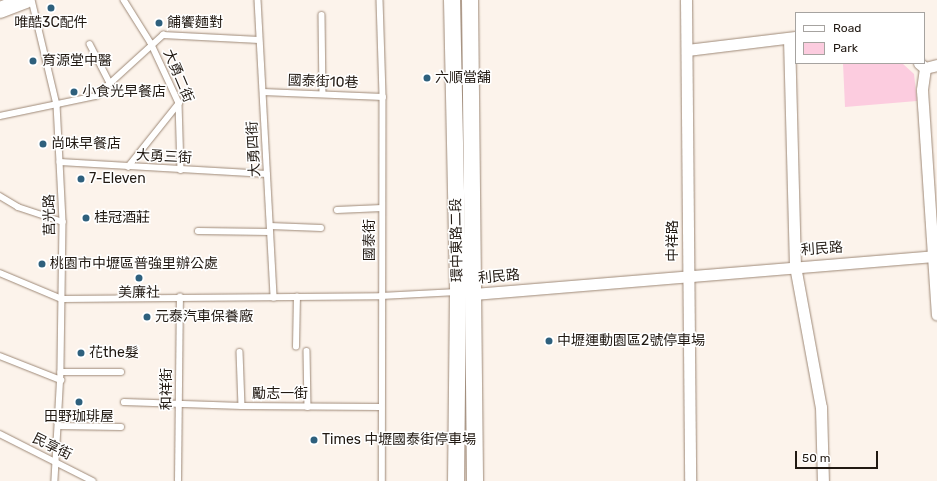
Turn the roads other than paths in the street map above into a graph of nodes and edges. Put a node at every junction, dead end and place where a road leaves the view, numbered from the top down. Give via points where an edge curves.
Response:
1 (26, 0) edge
2 (32, 0) edge
3 (124, 0) edge
4 (258, 0) edge
5 (380, 0) edge
6 (452, 0) edge
7 (470, 0) edge
8 (686, 0) edge
9 (0, 10) edge
10 (322, 15) dead end
11 (792, 38) edge
12 (259, 40) junction
13 (151, 43) junction
14 (90, 44) dead end
15 (687, 50) junction
16 (937, 65) edge
17 (922, 66) edge
18 (110, 83) junction
19 (263, 92) junction
20 (323, 94) junction
21 (383, 96) junction
22 (179, 103) junction
23 (57, 105) junction
24 (0, 116) edge
25 (60, 162) junction
26 (128, 167) junction
27 (181, 170) junction
28 (267, 174) junction
29 (0, 196) edge
30 (382, 208) junction
31 (337, 210) dead end
32 (62, 222) junction
33 (321, 228) dead end
34 (270, 229) junction
35 (198, 231) dead end
36 (936, 256) edge
37 (795, 266) junction
38 (0, 273) edge
39 (688, 274) junction
40 (465, 293) junction
41 (381, 296) junction
42 (180, 297) junction
43 (297, 297) junction
44 (274, 298) junction
45 (62, 299) junction
46 (937, 314) edge
47 (296, 348) dead end
48 (307, 351) dead end
49 (240, 352) dead end
50 (0, 356) edge
51 (61, 372) junction
52 (121, 372) dead end
53 (61, 380) junction
54 (124, 402) dead end
55 (179, 404) junction
56 (242, 406) junction
57 (308, 406) junction
58 (381, 407) junction
59 (59, 426) junction
60 (121, 427) dead end
61 (0, 434) edge
62 (58, 463) junction
63 (55, 481) edge
64 (93, 481) edge
65 (178, 481) edge
66 (382, 481) edge
67 (456, 481) edge
68 (474, 481) edge
69 (690, 481) edge
70 (823, 481) edge

1 - 9 street
2 - 23 lane, 莒光路
3 - 13 lane, 大勇二街
4 - 12 lane, 大勇四街
5 - 21 lane, 國泰街
6 - 40 street, 環中東路二段
7 - 40 street, 環中東路二段
8 - 15 street, 中祥路
10 - 20 lane
11 - 15 street
11 - 37 street
12 - 13 lane via 162,35
12 - 19 lane, 大勇四街
13 - 18 lane
13 - 22 lane, 大勇二街
14 - 18 lane
15 - 39 street, 中祥路
16 - 17 street
17 - 36 street
18 - 23 lane via 89,99
19 - 20 lane, 國泰街10巷
19 - 28 lane, 大勇四街
20 - 21 lane, 國泰街10巷
21 - 30 lane, 國泰街
22 - 26 lane
22 - 27 lane, 大勇二街
23 - 24 lane
23 - 25 lane, 莒光路
25 - 26 lane, 大勇三街
25 - 32 lane, 莒光路
26 - 27 lane, 大勇三街
27 - 28 lane, 大勇三街
28 - 34 lane, 大勇四街
29 - 32 lane via 18,207
30 - 31 lane
30 - 41 lane, 國泰街
32 - 45 lane, 莒光路
33 - 34 lane
34 - 35 lane
34 - 44 lane, 大勇四街
36 - 37 street, 利民路
36 - 46 street
37 - 39 street, 利民路
37 - 70 street via 821,407
38 - 45 lane
39 - 40 street, 利民路
39 - 69 street, 中祥路
40 - 41 lane, 利民路
40 - 67 street, 環中東路二段
40 - 68 street, 環中東路二段
41 - 43 lane, 利民路
41 - 58 lane, 國泰街
42 - 44 lane, 利民路
42 - 45 lane, 利民路
42 - 55 lane, 和祥街
43 - 44 lane, 利民路
43 - 47 lane
45 - 51 lane, 莒光路
48 - 57 lane
49 - 56 lane
50 - 53 lane
51 - 52 lane
51 - 53 lane, 莒光路
53 - 59 lane, 莒光路
54 - 55 lane, 勵志一街
55 - 56 lane, 勵志一街
55 - 65 lane, 和祥街
56 - 57 lane, 勵志一街
57 - 58 lane, 勵志一街
58 - 66 lane, 國泰街
59 - 60 lane
59 - 62 lane, 莒光路
61 - 62 lane, 民享街
62 - 63 lane, 莒光路
62 - 64 lane, 民享街

